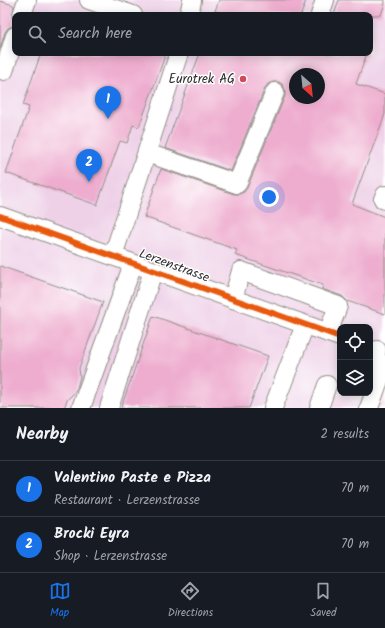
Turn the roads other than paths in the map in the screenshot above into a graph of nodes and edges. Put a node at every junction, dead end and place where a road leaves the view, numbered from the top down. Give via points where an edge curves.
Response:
1 (27, 0) edge
2 (89, 0) edge
3 (192, 0) edge
4 (325, 0) edge
5 (23, 12) edge
6 (124, 12) edge
7 (190, 12) edge
8 (321, 12) edge
9 (12, 46) edge
10 (179, 56) edge
11 (4, 71) dead end
12 (274, 92) dead end
13 (147, 153) junction
14 (385, 195) edge
15 (385, 200) edge
16 (0, 216) edge
17 (113, 256) junction
18 (133, 264) junction
19 (153, 271) junction
20 (233, 299) junction
21 (305, 325) junction
22 (334, 335) edge
23 (381, 353) edge
24 (378, 379) edge
25 (327, 385) dead end
26 (361, 396) edge
27 (81, 408) edge
28 (109, 408) edge
29 (273, 408) edge
30 (319, 408) edge
31 (356, 408) edge
32 (369, 408) edge

1 - 5 street
2 - 6 street
3 - 7 street
4 - 8 street
9 - 11 street
10 - 13 street
12 - 13 street via 237,184
13 - 17 street
14 - 15 street
16 - 17 street, Lerzenstrasse
17 - 18 street, Lerzenstrasse
18 - 19 street, Lerzenstrasse
18 - 27 street
19 - 20 street, Lerzenstrasse
19 - 28 street
20 - 21 street, Lerzenstrasse
20 - 22 street via 241,271 338,306
21 - 22 street, Lerzenstrasse
21 - 29 street
23 - 24 street
24 - 32 street
25 - 30 street
26 - 31 street

